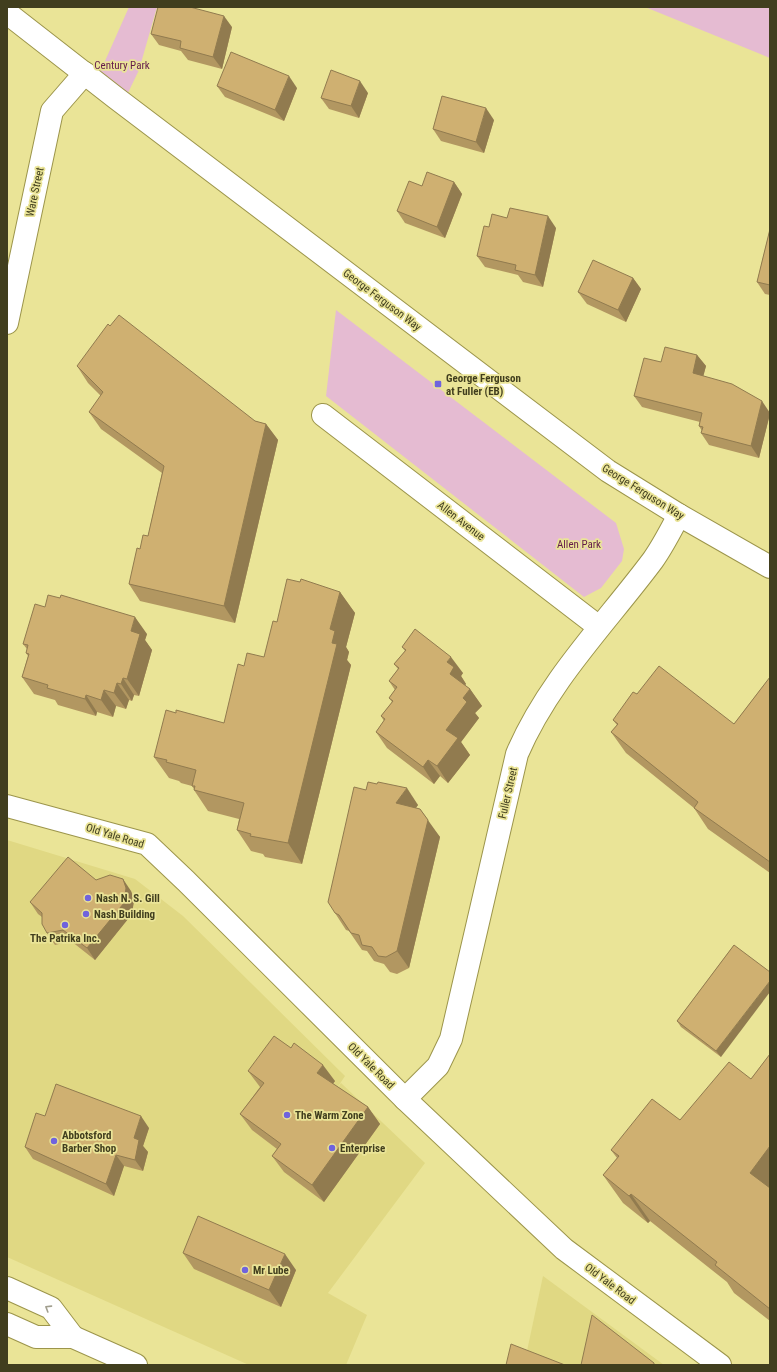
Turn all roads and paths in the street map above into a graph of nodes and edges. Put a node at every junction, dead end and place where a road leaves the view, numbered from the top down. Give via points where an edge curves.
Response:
1 (7, 13) edge
2 (85, 73) junction
3 (7, 323) edge
4 (323, 415) dead end
5 (679, 515) junction
6 (770, 567) edge
7 (600, 627) junction
8 (7, 806) edge
9 (404, 1099) junction
10 (7, 1288) edge
11 (7, 1324) edge
12 (73, 1337) junction
13 (136, 1365) edge
14 (720, 1365) edge

1 - 2 street, George Ferguson Way
2 - 3 street, Ware Street via 52,111
2 - 5 street, George Ferguson Way via 602,467
4 - 7 street, Allen Avenue
5 - 6 street, George Ferguson Way
5 - 7 street, Fuller Street via 653,559
7 - 9 street, Fuller Street via 528,727 517,754 451,1039 438,1066
8 - 9 street, Old Yale Road via 147,844
9 - 14 street, Old Yale Road via 564,1249
12 -> 10 street via 51,1308
11 - 12 street via 36,1337
12 - 13 street

